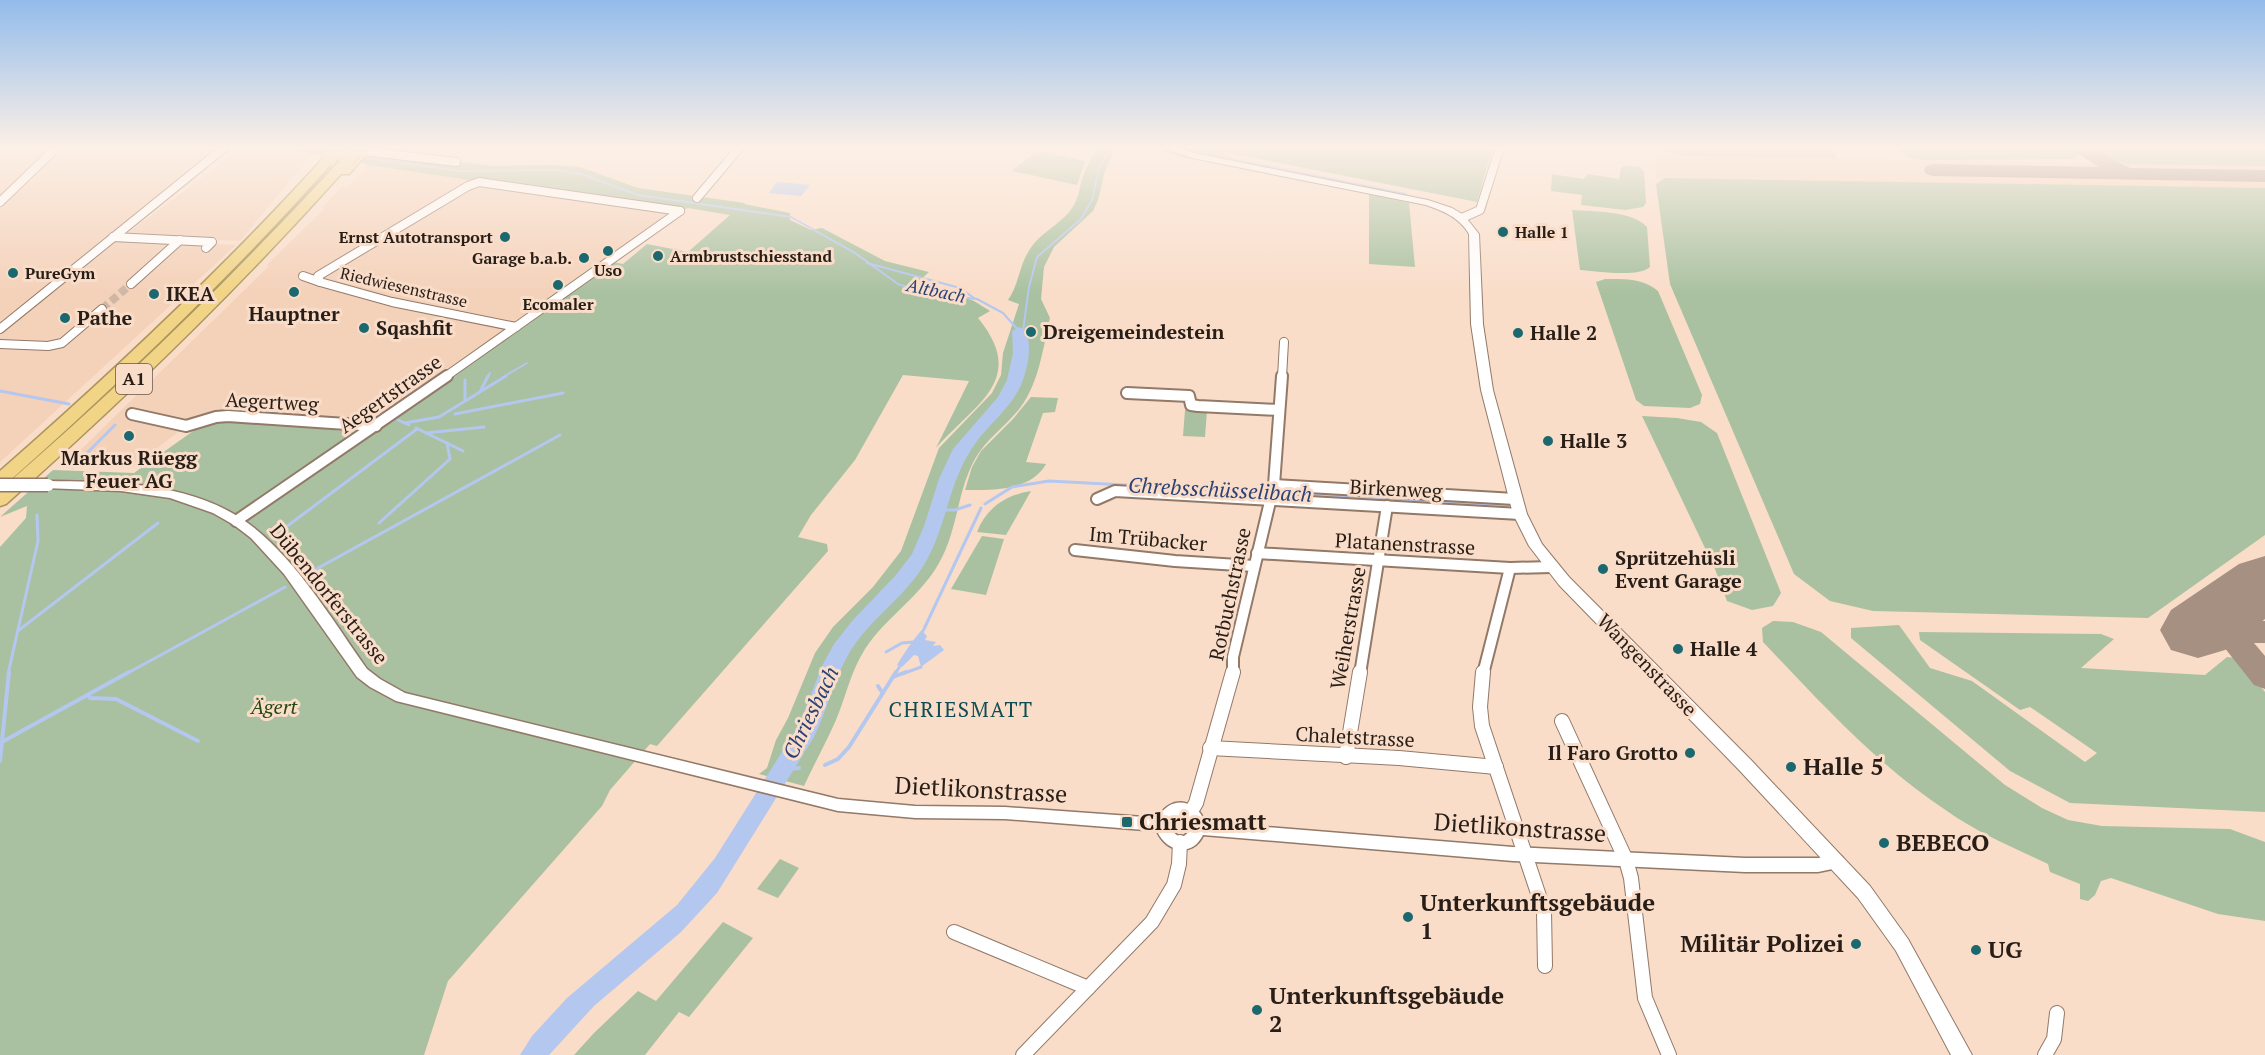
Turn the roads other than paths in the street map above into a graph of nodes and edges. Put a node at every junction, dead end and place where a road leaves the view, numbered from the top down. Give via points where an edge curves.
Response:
1 (165, 196) edge
2 (293, 196) edge
3 (314, 196) edge
4 (321, 196) edge
5 (451, 196) edge
6 (586, 196) edge
7 (1393, 196) edge
8 (1484, 196) edge
9 (680, 211) joint
10 (1462, 218) junction
11 (284, 230) junction
12 (113, 237) junction
13 (180, 240) junction
14 (206, 248) dead end
15 (303, 276) dead end
16 (320, 282) junction
17 (131, 284) tunnel mouth
18 (102, 309) tunnel mouth
19 (516, 327) junction
20 (0, 329) edge
21 (1284, 342) dead end
22 (0, 344) edge
23 (1127, 393) dead end
24 (1278, 410) junction
25 (132, 414) dead end
26 (376, 426) junction
27 (0, 480) edge
28 (0, 485) edge
29 (1272, 492) junction
30 (1097, 499) dead end
31 (1515, 499) junction
32 (0, 500) edge
33 (1387, 506) junction
34 (1520, 514) junction
35 (236, 521) junction
36 (1075, 550) dead end
37 (1257, 553) junction
38 (1379, 561) junction
39 (1254, 566) junction
40 (1551, 567) junction
41 (1510, 568) junction
42 (1562, 721) dead end
43 (1210, 748) junction
44 (1346, 757) junction
45 (1496, 767) junction
46 (795, 795) joint
47 (1190, 813) junction
48 (1162, 825) junction
49 (1200, 828) junction
50 (1180, 842) junction
51 (1525, 854) junction
52 (1626, 860) junction
53 (1837, 862) junction
54 (954, 932) dead end
55 (1545, 966) dead end
56 (1088, 988) junction
57 (2057, 1013) dead end
58 (1023, 1055) edge
59 (1669, 1055) edge
60 (1962, 1055) edge
61 (2045, 1055) edge

1 - 12 street
2 - 27 highway, A1 via 259,237 185,311
3 - 11 highway, A1, bridge
4 - 11 highway via 307,214
5 - 16 street, Riedwiesenstrasse via 325,270 318,276
6 - 9 street, Riedwiesenstrasse
7 - 10 main road via 1440,207
8 - 10 street via 1480,210
9 - 19 street, Aegertstrasse
10 - 31 main road, Wangenstrasse via 1474,234 1481,357
11 - 32 highway, A1 via 158,357
12 - 13 street
12 - 20 street
13 - 14 street via 212,242
13 - 17 street
15 - 16 street
16 - 19 street, Riedwiesenstrasse via 392,302
18 - 22 street via 62,343
19 - 26 street, Aegertstrasse
21 - 24 street, Rotbuchstrasse
23 - 24 street via 1189,396 1191,405 1198,406
24 - 29 street, Rotbuchstrasse
25 - 26 street, Aegertweg via 186,426 228,416
26 - 35 street, Aegertstrasse
28 - 35 street, Dübendorferstrasse, bridge via 141,490 198,504
29 - 30 street via 1115,491
29 - 31 street
29 - 33 street, Birkenweg
29 - 37 street, Rotbuchstrasse
31 - 34 main road, Wangenstrasse
33 - 34 street, Birkenweg
33 - 38 street, Weiherstrasse
34 - 40 main road, Wangenstrasse
35 - 46 street, Dübendorferstrasse via 275,557 362,673 401,697
36 - 39 street, Im Trübacker
37 - 38 street, Platanenstrasse
37 - 39 street, Rotbuchstrasse
38 - 41 street, Platanenstrasse
38 - 44 street, Weiherstrasse
39 - 43 street, Rotbuchstrasse via 1233,657 1234,670
40 - 41 street, Platanenstrasse
40 - 53 main road, Wangenstrasse
41 - 45 street via 1479,700 1482,726
42 - 52 street
43 - 44 street, Chaletstrasse
43 - 47 street, Rotbuchstrasse
44 - 45 street, Chaletstrasse
45 - 51 street
46 - 48 street, Dietlikonstrasse via 857,808 1005,813
47 - 48 street via 1173,812
47 - 49 street
48 - 50 street via 1169,838
49 - 50 street via 1196,837
49 - 51 street, Dietlikonstrasse
50 - 56 street via 1180,871 1160,912
51 - 52 street, Dietlikonstrasse
51 - 55 street via 1544,911
52 - 53 street, Dietlikonstrasse via 1779,865
52 - 59 street via 1645,998
53 - 60 main road, Wangenstrasse via 1889,925
54 - 56 street
56 - 58 street
57 - 61 street via 2054,1039

